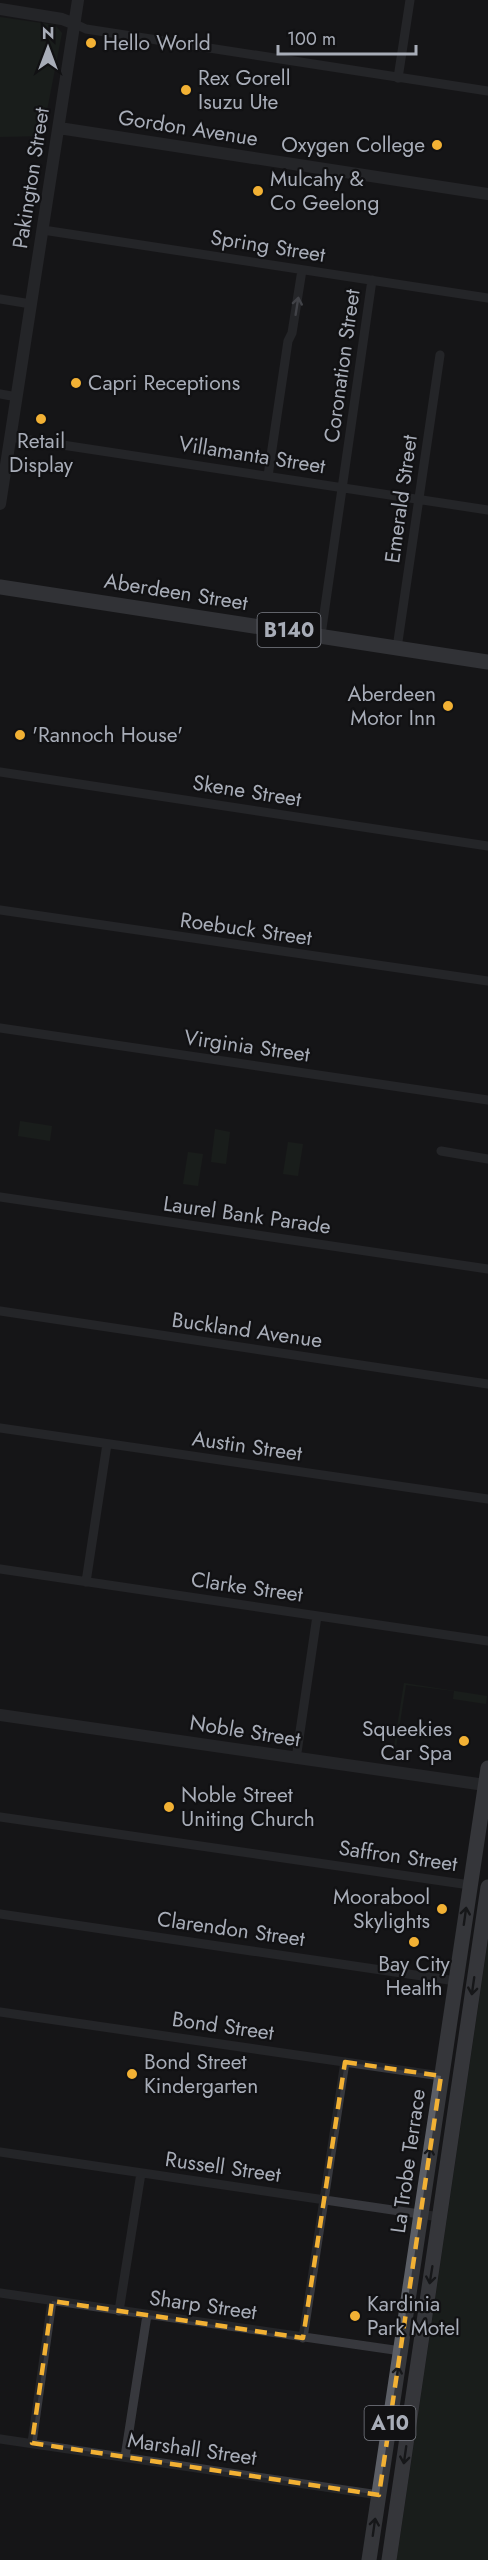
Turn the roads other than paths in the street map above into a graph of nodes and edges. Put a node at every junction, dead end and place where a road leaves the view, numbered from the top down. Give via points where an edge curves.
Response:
1 (78, 0) edge
2 (410, 0) edge
3 (0, 9) edge
4 (75, 24) junction
5 (398, 78) junction
6 (488, 91) edge
7 (59, 128) junction
8 (488, 194) edge
9 (43, 230) junction
10 (302, 270) junction
11 (372, 280) junction
12 (488, 298) edge
13 (0, 299) edge
14 (31, 304) junction
15 (440, 356) dead end
16 (0, 394) edge
17 (17, 397) junction
18 (7, 439) edge
19 (268, 476) junction
20 (342, 487) junction
21 (419, 499) junction
22 (0, 504) edge
23 (488, 510) edge
24 (0, 587) edge
25 (321, 635) junction
26 (397, 648) junction
27 (488, 662) edge
28 (0, 772) edge
29 (488, 846) edge
30 (0, 910) edge
31 (488, 981) edge
32 (0, 1028) edge
33 (488, 1100) edge
34 (441, 1151) dead end
35 (488, 1159) edge
36 (0, 1197) edge
37 (488, 1269) edge
38 (0, 1311) edge
39 (488, 1384) edge
40 (0, 1428) edge
41 (107, 1444) junction
42 (488, 1499) edge
43 (0, 1569) edge
44 (86, 1582) junction
45 (316, 1616) junction
46 (488, 1641) edge
47 (0, 1715) edge
48 (296, 1759) junction
49 (488, 1768) edge
50 (487, 1785) edge
51 (0, 1817) edge
52 (470, 1885) junction
53 (488, 1887) edge
54 (0, 1914) edge
55 (456, 1981) junction
56 (0, 2012) edge
57 (345, 2062) junction
58 (441, 2076) junction
59 (0, 2152) edge
60 (141, 2173) junction
61 (325, 2200) junction
62 (421, 2214) junction
63 (440, 2217) junction
64 (0, 2293) edge
65 (52, 2301) junction
66 (119, 2311) junction
67 (147, 2315) junction
68 (303, 2338) junction
69 (401, 2351) junction
70 (0, 2439) edge
71 (32, 2443) junction
72 (125, 2457) junction
73 (379, 2495) junction
74 (369, 2560) edge
75 (389, 2560) edge

1 - 4 street, Pakington Street
2 - 5 street
3 - 4 street
4 - 5 street
4 - 7 street, Pakington Street
5 - 6 street
7 - 8 street, Gordon Avenue
7 - 9 street, Pakington Street
9 - 10 street, Spring Street
9 - 14 street, Pakington Street
10 - 11 street, Spring Street
19 -> 10 street
11 - 12 street, Spring Street
11 - 20 street, Coronation Street
13 - 14 street
14 - 17 street, Pakington Street
15 - 21 street, Emerald Street
16 - 17 street
17 - 18 street, Pakington Street
18 - 19 street, Villamanta Street
18 - 22 street, Pakington Street
19 - 20 street, Villamanta Street
20 - 21 street, Villamanta Street
20 - 25 street, Coronation Street
21 - 23 street, Villamanta Street
21 - 26 street, Emerald Street
24 - 25 main road, Aberdeen Street / B140
25 - 26 main road, Aberdeen Street / B140
26 - 27 main road, Aberdeen Street / B140
28 - 29 street, Skene Street
30 - 31 street, Roebuck Street
32 - 33 street, Virginia Street
34 - 35 street
36 - 37 street, Laurel Bank Parade
38 - 39 street, Buckland Avenue
40 - 41 street, Austin Street
41 - 42 street, Austin Street
41 - 44 street
43 - 44 street, Clarke Street
44 - 45 street, Clarke Street
45 - 46 street, Clarke Street
45 - 48 street
47 - 48 street, Noble Street
48 - 50 street, Noble Street
49 - 50 highway, La Trobe Terrace / A10
50 - 52 highway, La Trobe Terrace / A10
51 - 52 street, Saffron Street
55 -> 52 highway, La Trobe Terrace / A10
53 -> 63 highway, La Trobe Terrace / A10
54 - 55 street, Clarendon Street
55 - 58 highway, La Trobe Terrace / A10
56 - 57 street, Bond Street
57 - 58 street, Bond Street
57 - 61 street
62 -> 58 highway, La Trobe Terrace / A10
59 - 60 street, Russell Street
60 - 61 street, Russell Street
60 - 66 street
61 - 62 street, Russell Street
61 - 68 street
62 - 63 street, Russell Street
62 - 69 highway, La Trobe Terrace / A10
63 -> 75 highway, La Trobe Terrace / A10
64 - 65 street, Sharp Street
65 - 66 street, Sharp Street
65 - 71 street
66 - 67 street, Sharp Street
67 - 68 street, Sharp Street
67 - 72 street
68 - 69 street, Sharp Street
73 -> 69 highway, La Trobe Terrace / A10
70 - 71 street, Marshall Street
71 - 72 street, Marshall Street
72 - 73 street, Marshall Street
74 -> 73 highway, La Trobe Terrace / A10

